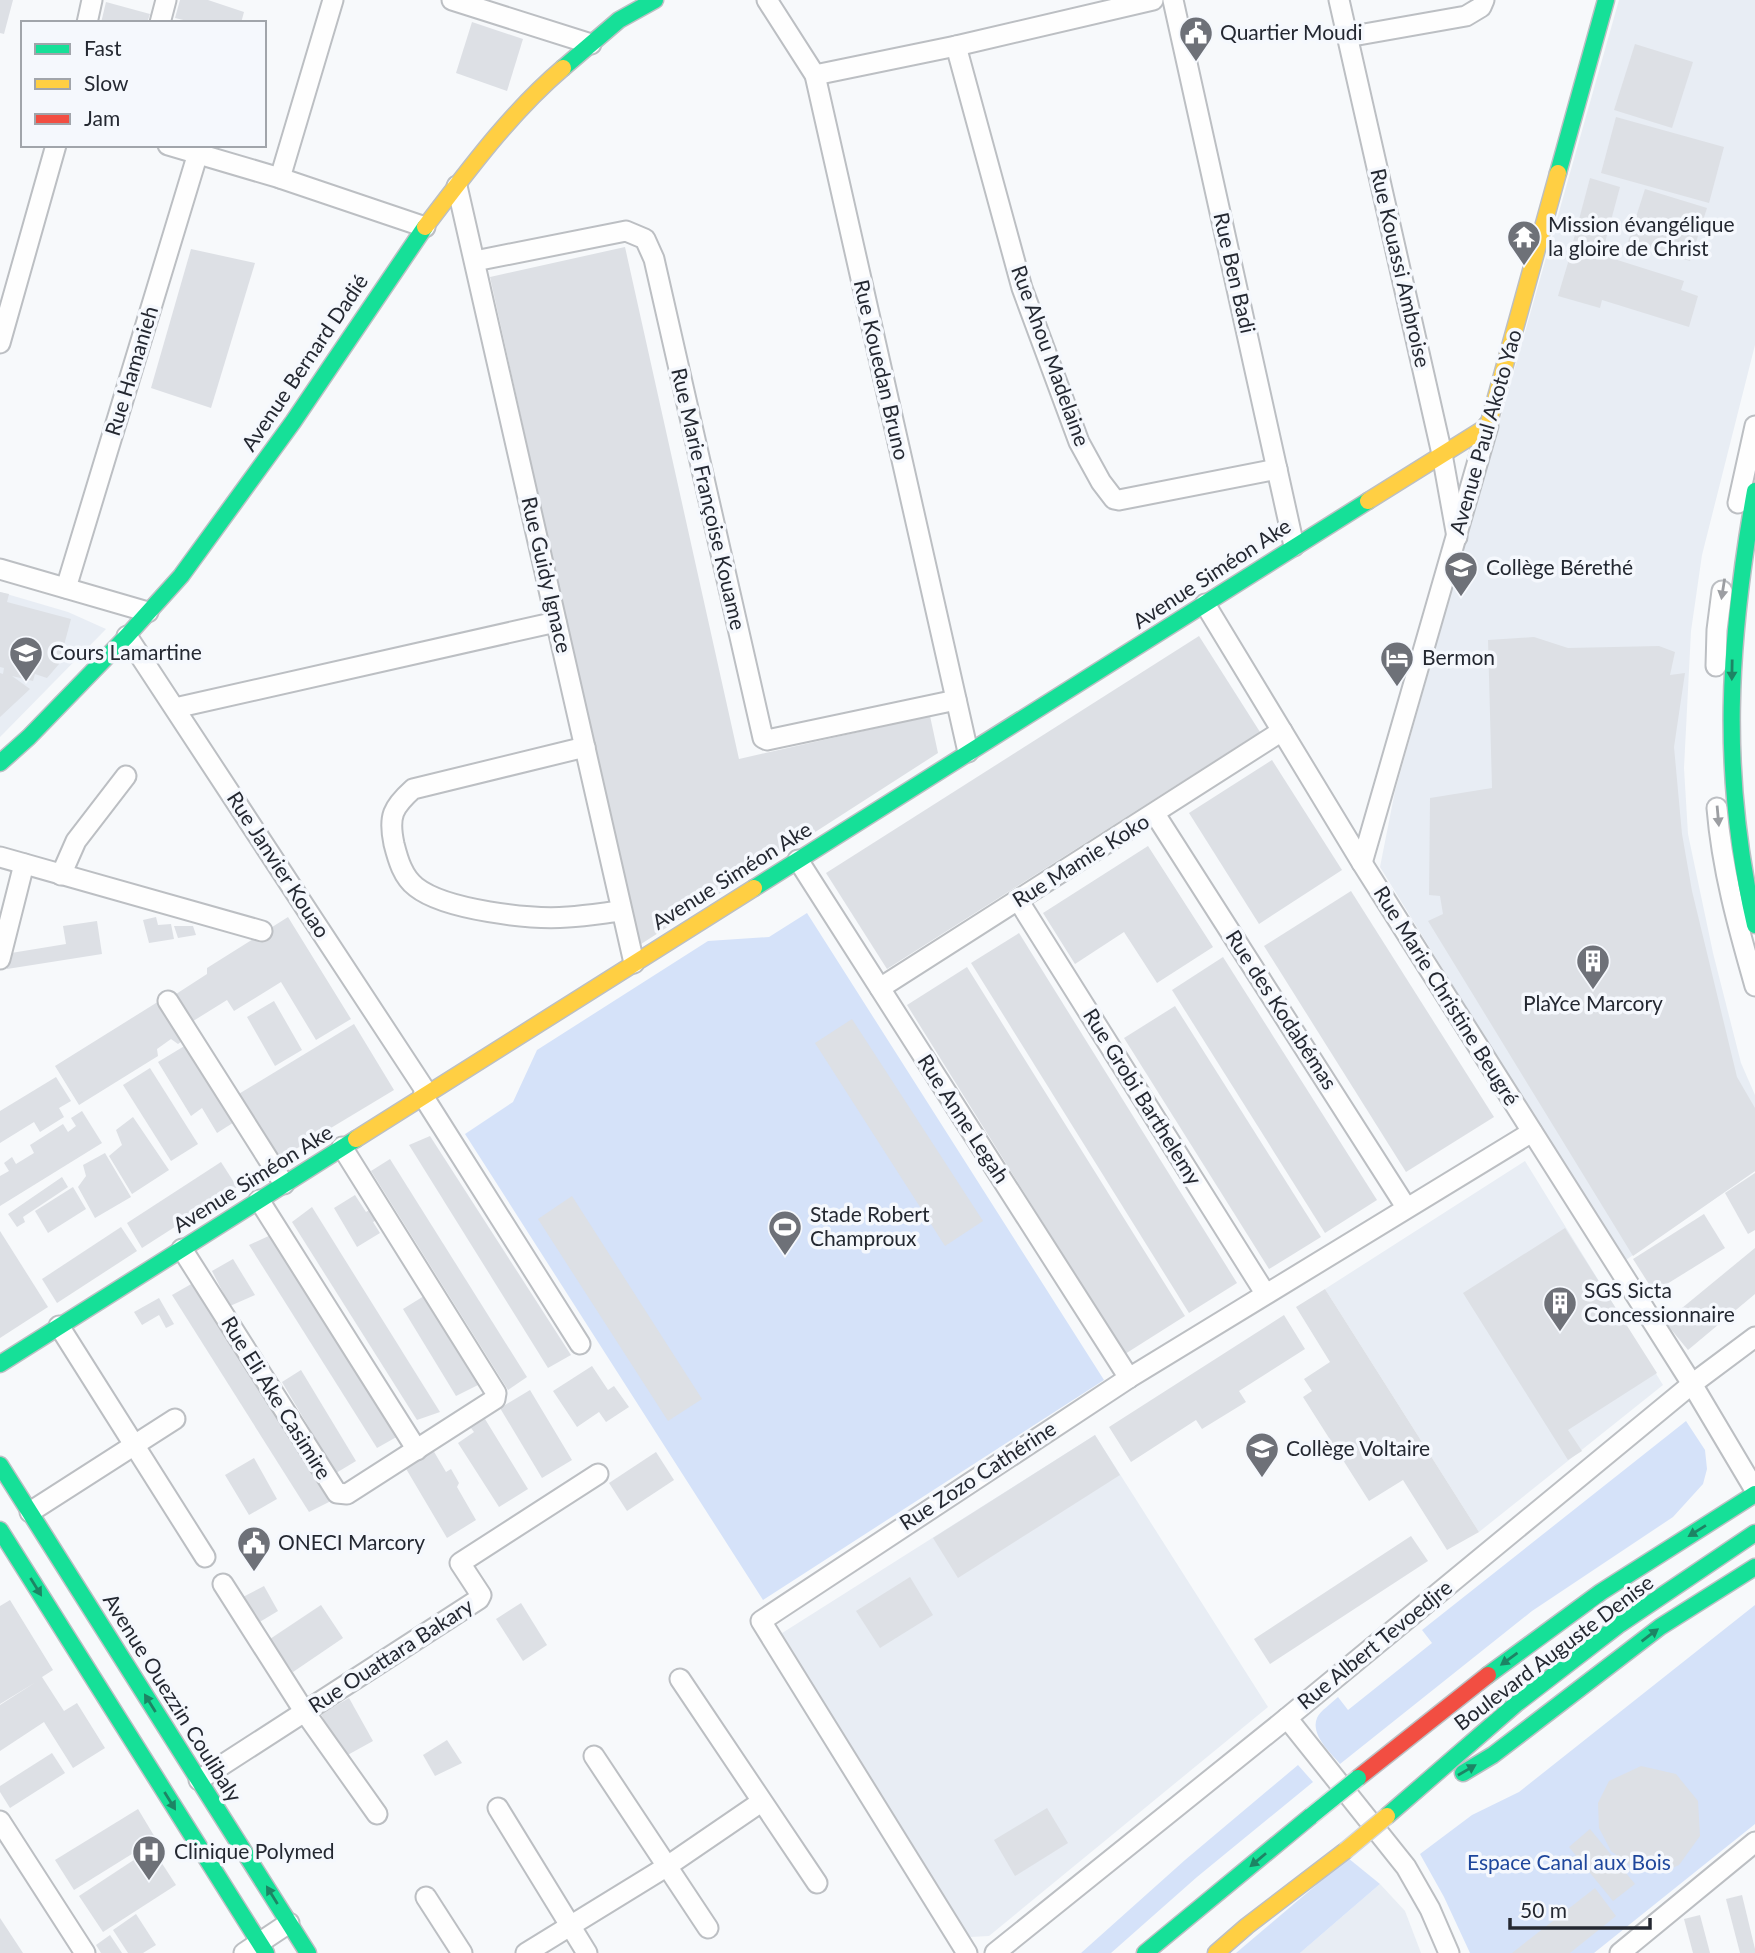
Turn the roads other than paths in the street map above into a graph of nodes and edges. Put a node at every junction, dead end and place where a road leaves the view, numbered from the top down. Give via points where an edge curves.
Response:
1 (92, 0) edge
2 (166, 0) edge
3 (333, 0) edge
4 (452, 0) edge
5 (635, 0) edge
6 (655, 0) edge
7 (767, 0) edge
8 (1153, 0) edge
9 (1173, 0) edge
10 (1339, 0) edge
11 (1484, 0) edge
12 (1606, 0) edge
13 (619, 20) junction
14 (87, 21) edge
15 (161, 21) edge
16 (1347, 37) junction
17 (591, 44) junction
18 (956, 46) junction
19 (815, 75) junction
20 (55, 147) edge
21 (176, 147) edge
22 (198, 153) junction
23 (280, 178) junction
24 (457, 186) junction
25 (425, 228) junction
26 (475, 261) junction
27 (0, 343) edge
28 (1488, 426) junction
29 (1755, 426) edge
30 (1442, 454) junction
31 (1750, 460) edge
32 (1277, 469) junction
33 (1755, 491) edge
34 (1457, 537) junction
35 (1294, 545) junction
36 (0, 569) edge
37 (66, 588) junction
38 (1205, 604) junction
39 (148, 612) junction
40 (556, 622) junction
41 (127, 636) junction
42 (956, 700) junction
43 (175, 708) junction
44 (1282, 731) junction
45 (585, 747) junction
46 (968, 752) junction
47 (0, 763) edge
48 (126, 776) dead end
49 (1155, 814) junction
50 (0, 857) edge
51 (798, 860) junction
52 (1362, 863) junction
53 (24, 864) junction
54 (61, 875) junction
55 (1018, 900) junction
56 (621, 911) junction
57 (1755, 925) edge
58 (262, 931) dead end
59 (0, 959) edge
60 (634, 963) junction
61 (1755, 986) edge
62 (880, 988) junction
63 (168, 1001) dead end
64 (425, 1095) junction
65 (1532, 1132) junction
66 (342, 1147) junction
67 (284, 1184) junction
68 (259, 1200) junction
69 (1406, 1207) junction
70 (182, 1249) junction
71 (1265, 1293) junction
72 (59, 1326) junction
73 (1755, 1337) edge
74 (580, 1344) dead end
75 (0, 1364) edge
76 (1129, 1378) junction
77 (1692, 1384) junction
78 (175, 1419) dead end
79 (134, 1445) junction
80 (417, 1450) junction
81 (0, 1465) edge
82 (598, 1474) dead end
83 (1755, 1492) edge
84 (30, 1512) junction
85 (0, 1530) edge
86 (1755, 1533) edge
87 (205, 1557) dead end
88 (1755, 1567) edge
89 (223, 1584) dead end
90 (680, 1679) dead end
91 (304, 1712) junction
92 (1287, 1718) junction
93 (594, 1756) dead end
94 (199, 1780) junction
95 (761, 1802) junction
96 (498, 1808) dead end
97 (377, 1814) dead end
98 (1387, 1816) junction
99 (0, 1821) edge
100 (1755, 1842) edge
101 (666, 1867) junction
102 (817, 1883) dead end
103 (426, 1897) dead end
104 (289, 1923) junction
105 (571, 1927) junction
106 (708, 1928) dead end
107 (256, 1950) edge
108 (85, 1953) edge
109 (308, 1953) edge
110 (462, 1953) edge
111 (526, 1953) edge
112 (587, 1953) edge
113 (967, 1953) edge
114 (995, 1953) edge
115 (1145, 1953) edge
116 (1216, 1953) edge
117 (1449, 1953) edge
118 (1620, 1953) edge

1 - 14 street
2 - 15 street
3 - 23 street
4 - 17 street
5 - 13 street
6 - 13 main road, Avenue Bernard Dadié
7 - 19 street, Rue Kouedan Bruno
8 - 18 street
9 - 32 street, Rue Ben Badi
10 - 16 street, Rue Kouassi Ambroise
11 - 16 street via 1466,16
12 - 28 main road, Avenue Paul Akoto Yao
13 - 17 main road, Avenue Bernard Dadié
16 - 30 street, Rue Kouassi Ambroise
17 - 24 main road, Avenue Bernard Dadié via 543,85
18 - 19 street
18 - 32 street, Rue Ahou Madelaine via 1022,288 1079,442 1101,482 1119,500
19 - 42 street, Rue Kouedan Bruno
20 - 27 street
21 - 22 street
22 - 23 street
22 - 37 street, Rue Hamanieh
23 - 25 street
24 - 25 main road, Avenue Bernard Dadié
24 - 26 street, Rue Guidy Ignace
25 - 39 main road, Avenue Bernard Dadié via 293,422 181,576
26 - 40 street, Rue Guidy Ignace
26 - 42 street, Rue Marie Françoise Kouame via 626,231 645,239 654,259 763,738
28 - 30 main road, Avenue Siméon Ake
28 - 34 street, Avenue Paul Akoto Yao
29 - 31 street
30 - 34 street, Rue Kouassi Ambroise
30 - 35 main road, Avenue Siméon Ake
31 -> 61 street via 1736,509 1717,630 1715,780 1731,903
32 - 35 street, Rue Ben Badi
33 -> 57 main road via 1733,627 1732,775 1737,840
34 - 52 street, Avenue Paul Akoto Yao
35 - 38 main road, Avenue Siméon Ake
36 - 37 street
37 - 39 street
38 - 44 street, Rue Marie Christine Beugré
38 - 46 main road, Avenue Siméon Ake
39 - 41 main road, Avenue Bernard Dadié
40 - 43 street
40 - 45 street, Rue Guidy Ignace
41 - 43 street, Rue Janvier Kouao
41 - 47 main road, Avenue Bernard Dadié
42 - 46 street, Rue Kouedan Bruno
43 - 64 street, Rue Janvier Kouao
44 - 49 street, Rue Mamie Koko
44 - 52 street, Rue Marie Christine Beugré
45 - 56 street, Rue Guidy Ignace
45 - 56 street via 414,789 395,805 390,829 399,864 414,886 439,901 540,918
46 - 51 main road, Avenue Siméon Ake
48 - 54 street via 76,841
49 - 55 street, Rue Mamie Koko
49 - 69 street, Rue des Kodabémas
50 - 53 street
51 - 60 main road, Avenue Siméon Ake
51 - 62 street, Rue Anne Legah
52 - 65 street, Rue Marie Christine Beugré
53 - 54 street
53 - 59 street
54 - 58 street
55 - 62 street, Rue Mamie Koko
55 - 71 street, Rue Grobi Barthelemy
56 - 60 street, Rue Guidy Ignace
60 - 64 main road, Avenue Siméon Ake
62 - 76 street, Rue Anne Legah
63 - 67 street
64 - 66 main road, Avenue Siméon Ake
64 - 74 street, Rue Janvier Kouao
65 - 69 street, Rue Zozo Cathérine
65 - 77 street, Rue Marie Christine Beugré
66 - 67 main road, Avenue Siméon Ake
66 - 80 street, Rue Eli Ake Casimire via 496,1393 495,1399
67 - 68 main road, Avenue Siméon Ake
68 - 70 main road, Avenue Siméon Ake
68 - 80 street
69 - 71 street, Rue Zozo Cathérine
70 - 72 main road, Avenue Siméon Ake
70 - 80 street, Rue Eli Ake Casimire via 337,1493 347,1494
71 - 76 street, Rue Zozo Cathérine
72 - 75 main road, Avenue Siméon Ake
72 - 79 street
73 - 77 street, Rue Albert Tevoedjre
76 - 113 street, Rue Zozo Cathérine via 761,1621
77 - 83 street, Rue Marie Christine Beugré
77 - 92 street, Rue Albert Tevoedjre
78 - 79 street
79 - 84 street
79 - 87 street
81 - 84 main road, Avenue Ouezzin Coulibaly
82 - 91 street, Rue Ouattara Bakary via 460,1563 481,1595 479,1599
83 -> 115 main road, bridge via 1601,1592 1500,1665
94 -> 84 main road, Avenue Ouezzin Coulibaly
85 -> 107 main road
86 - 98 main road, Boulevard Auguste Denise via 1620,1624 1516,1704
98 -> 88 main road, Boulevard Auguste Denise via 1493,1755 1660,1627
89 - 91 street
90 - 95 street
91 - 94 street, Rue Ouattara Bakary
91 - 97 street
92 - 114 street, Rue Albert Tevoedjre
92 - 117 street via 1406,1867
93 - 101 street
104 -> 94 main road, Avenue Ouezzin Coulibaly
95 - 101 street
95 - 102 street
96 - 105 street
98 - 116 main road, Boulevard Auguste Denise, bridge
99 - 108 street
100 - 118 street
101 - 105 street
101 - 106 street
103 - 110 street
104 - 107 street
104 - 109 main road, Avenue Ouezzin Coulibaly
105 - 111 street
105 - 112 street

